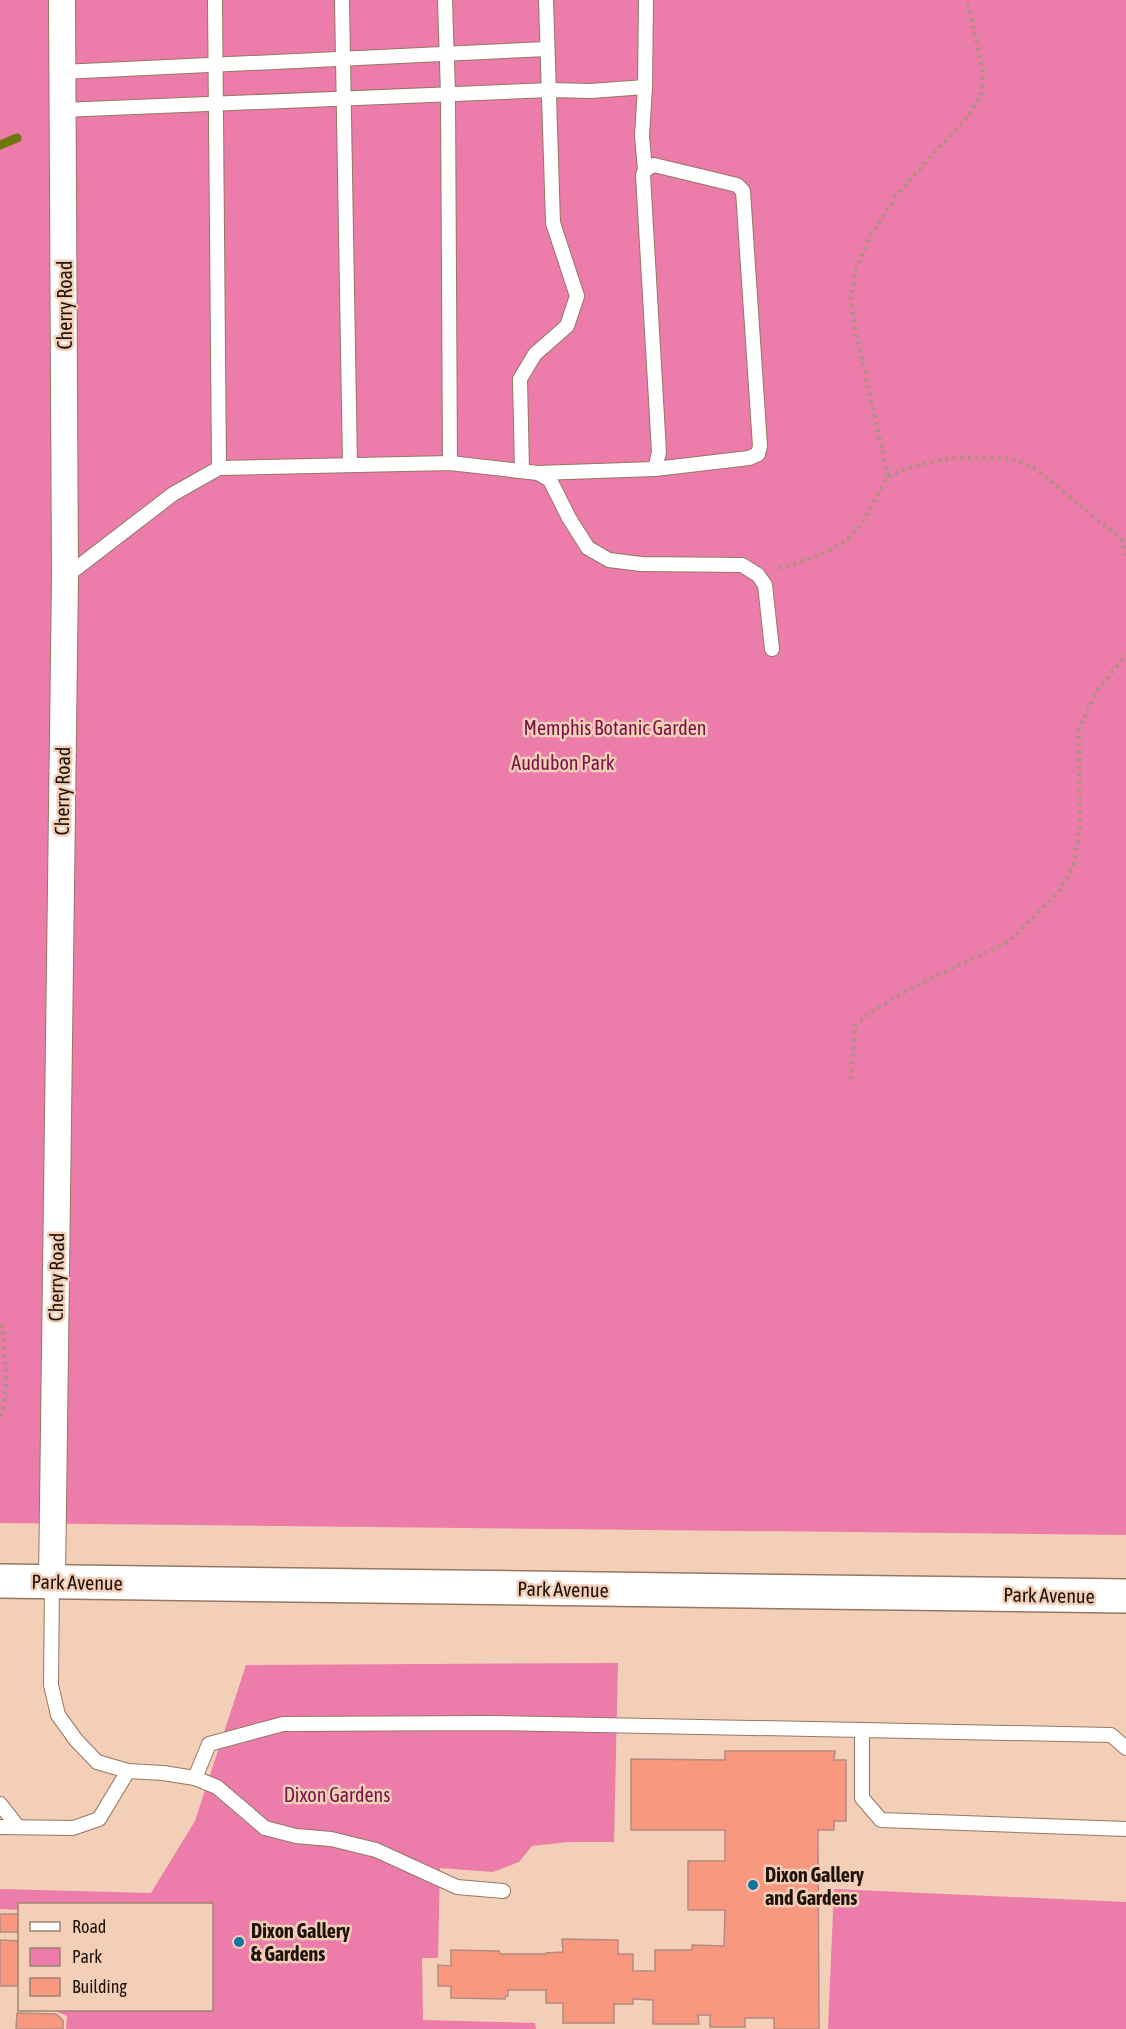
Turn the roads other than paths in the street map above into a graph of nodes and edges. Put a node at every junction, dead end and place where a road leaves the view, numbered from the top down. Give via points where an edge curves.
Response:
1 (62, 0) edge
2 (215, 0) edge
3 (342, 0) edge
4 (445, 0) edge
5 (546, 0) edge
6 (646, 0) edge
7 (548, 49) junction
8 (447, 54) junction
9 (344, 59) junction
10 (216, 66) junction
11 (62, 72) junction
12 (645, 87) junction
13 (550, 90) junction
14 (448, 94) junction
15 (345, 98) junction
16 (216, 104) junction
17 (62, 110) junction
18 (645, 170) junction
19 (450, 463) junction
20 (350, 465) junction
21 (219, 468) junction
22 (655, 469) junction
23 (522, 471) junction
24 (538, 473) junction
25 (65, 577) junction
26 (772, 649) dead end
27 (0, 1581) edge
28 (52, 1582) junction
29 (1126, 1596) edge
30 (862, 1731) junction
31 (1126, 1748) edge
32 (128, 1771) junction
33 (195, 1778) junction
34 (0, 1804) edge
35 (0, 1827) edge
36 (18, 1827) junction
37 (1126, 1829) edge
38 (503, 1891) dead end

1 - 11 street, Cherry Road
2 - 10 lane
3 - 9 lane
4 - 8 lane
5 - 7 lane
6 - 12 lane
7 - 8 lane
7 - 13 lane
8 - 9 lane
8 - 14 lane
9 - 10 lane
9 - 15 lane
10 - 11 lane
10 - 16 lane
11 - 17 street, Cherry Road
12 - 13 lane
12 - 18 lane
13 - 14 lane
13 - 23 lane via 553,222 577,296 567,326 535,354 520,379
14 - 15 lane
14 - 19 lane
15 - 16 lane
15 - 20 lane
16 - 17 lane
16 - 21 lane
17 - 25 street, Cherry Road
18 - 22 lane via 659,452
18 - 22 lane via 654,165 679,169 737,185 742,191 760,446 758,454 749,458
19 - 20 lane
19 - 23 lane
20 - 21 lane
21 - 25 lane via 173,494
22 - 24 lane
23 - 24 lane
24 - 26 lane via 550,480 588,548 609,560 742,565 758,575 765,585
25 - 28 street, Cherry Road
27 - 28 main road, Park Avenue
28 - 29 main road, Park Avenue
28 - 32 lane via 51,1685 58,1714 97,1762
30 - 31 lane via 1111,1735
30 - 33 lane via 491,1723 283,1724 209,1744
30 - 37 lane via 862,1798 881,1820
32 - 33 lane
32 - 36 lane via 99,1819 73,1828
33 - 38 lane via 217,1787 265,1828 376,1850 457,1887
34 - 36 lane
35 - 36 lane

